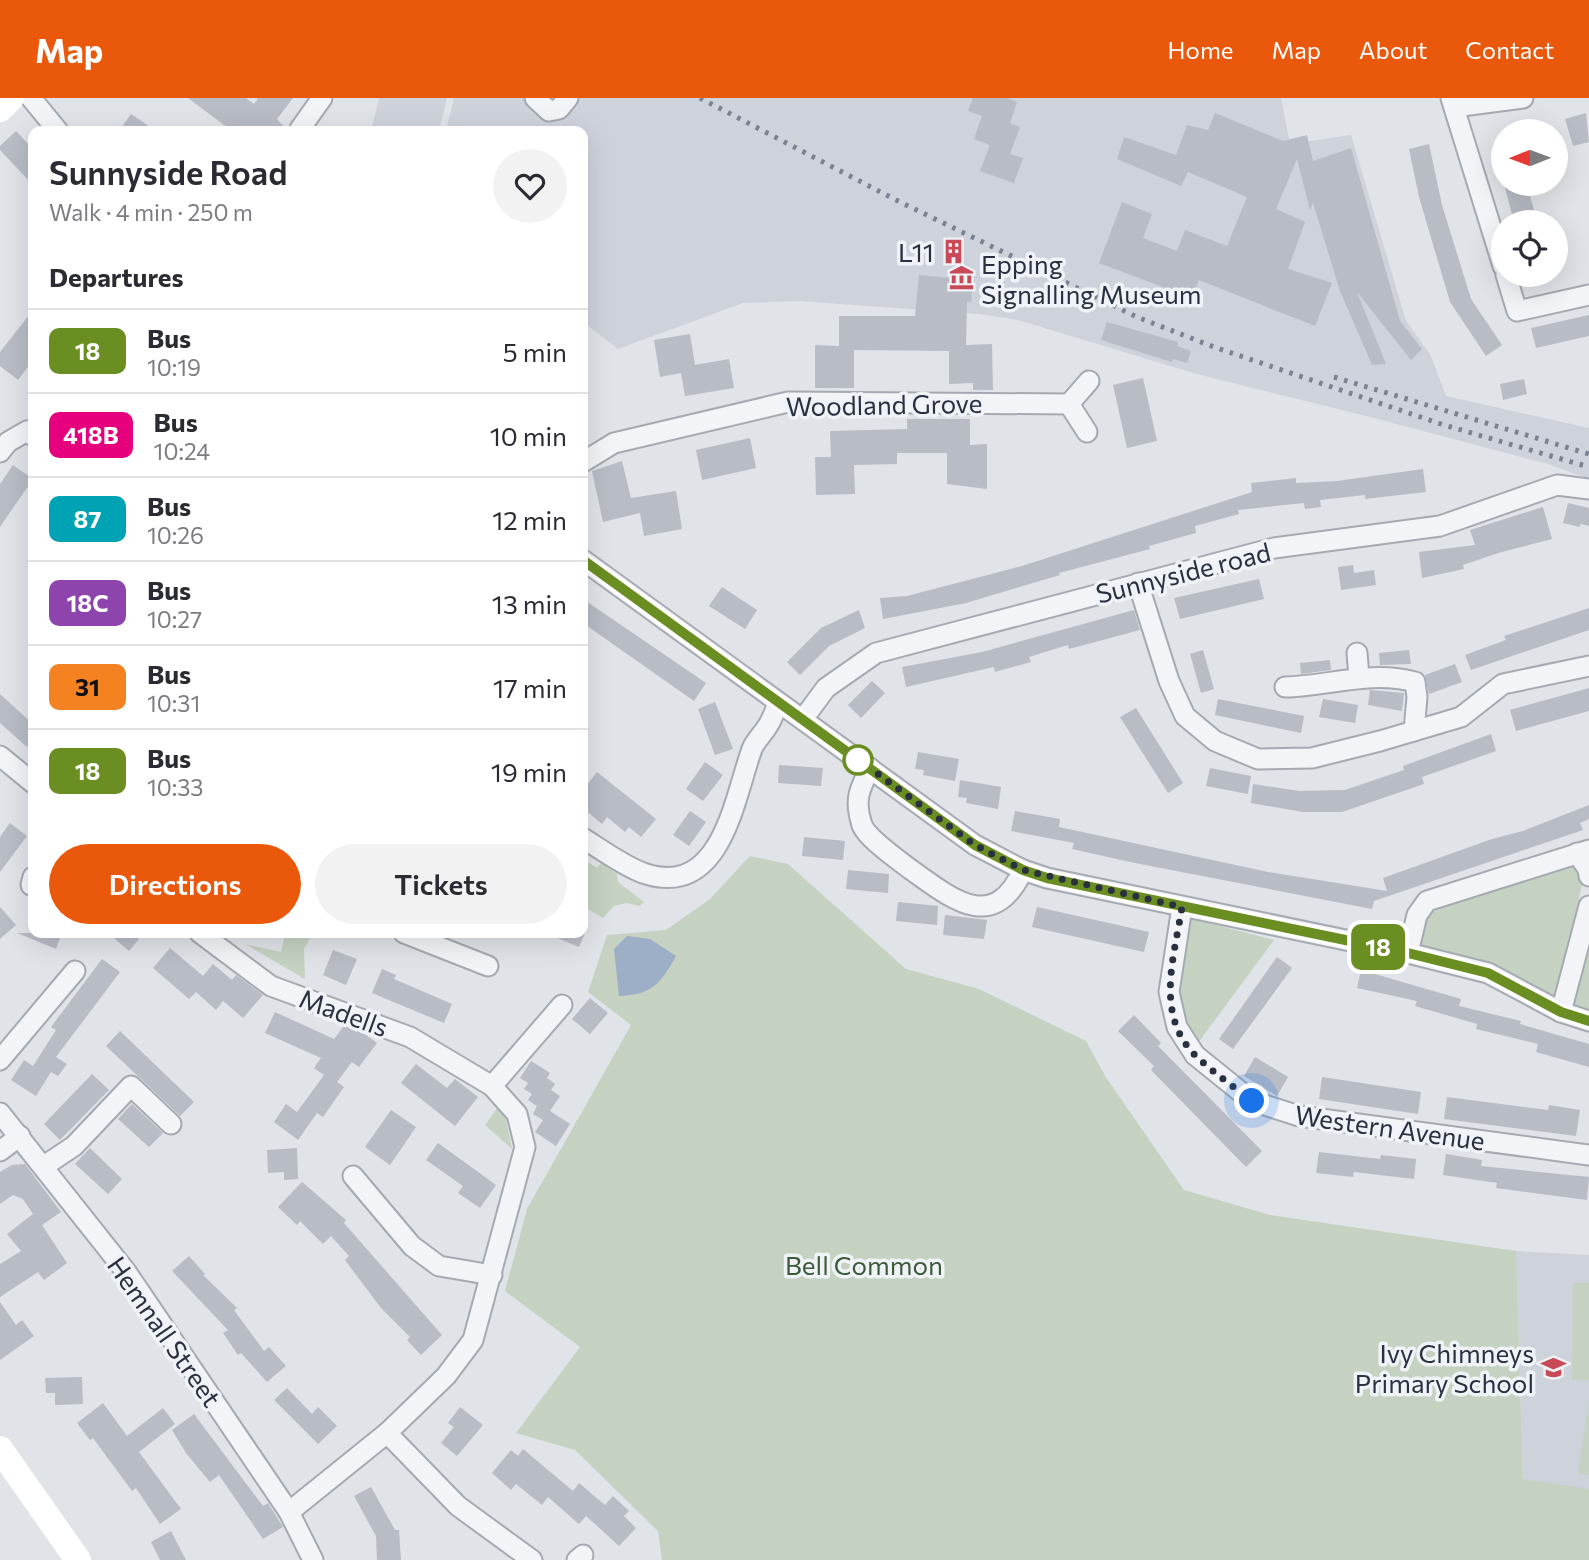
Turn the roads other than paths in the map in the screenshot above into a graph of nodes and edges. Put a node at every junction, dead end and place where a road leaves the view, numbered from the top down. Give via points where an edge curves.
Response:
1 (11, 98) edge
2 (30, 98) edge
3 (322, 98) edge
4 (535, 98) edge
5 (568, 98) edge
6 (1523, 98) edge
7 (1453, 102) edge
8 (0, 108) edge
9 (54, 126) edge
10 (302, 126) edge
11 (1491, 227) edge
12 (1510, 287) edge
13 (1589, 295) edge
14 (1089, 380) dead end
15 (1069, 404) junction
16 (28, 431) edge
17 (1087, 432) dead end
18 (0, 452) edge
19 (588, 459) edge
20 (1589, 489) edge
21 (588, 564) edge
22 (1138, 583) junction
23 (1357, 653) dead end
24 (1589, 666) edge
25 (1359, 677) junction
26 (1285, 687) dead end
27 (778, 703) junction
28 (803, 719) junction
29 (1414, 731) junction
30 (0, 757) edge
31 (870, 768) junction
32 (28, 778) edge
33 (588, 841) edge
34 (1583, 852) edge
35 (1023, 870) junction
36 (1589, 876) edge
37 (1589, 906) edge
38 (1182, 907) junction
39 (207, 938) edge
40 (417, 938) edge
41 (1408, 953) junction
42 (488, 965) dead end
43 (75, 971) dead end
44 (562, 1005) dead end
45 (1561, 1012) junction
46 (1589, 1021) edge
47 (0, 1060) edge
48 (492, 1086) junction
49 (0, 1113) edge
50 (171, 1124) dead end
51 (20, 1136) junction
52 (0, 1151) edge
53 (1589, 1155) edge
54 (44, 1167) junction
55 (353, 1176) dead end
56 (492, 1275) junction
57 (387, 1433) junction
58 (0, 1449) edge
59 (289, 1512) junction
60 (78, 1560) edge
61 (313, 1560) edge
62 (532, 1560) edge

1 - 8 main road
2 - 9 street
3 - 10 street
4 - 5 street via 549,111 559,109
6 - 7 street
7 - 11 street
12 - 13 street via 1517,311
14 - 15 street
15 - 17 street
15 - 19 street, Woodland Grove via 788,402 614,443
16 - 18 street
20 - 22 street, Sunnyside road via 1557,485 1440,526 1274,548
21 - 27 street
22 - 28 street, Sunnyside road via 876,653 826,688
22 - 29 street via 1185,716 1215,741 1258,759 1312,758
23 - 25 street
24 - 29 street via 1503,684 1461,717
25 - 26 street
25 - 29 street via 1415,682
27 - 28 street
27 - 33 street via 753,745 722,842 708,859 683,873 656,876
28 - 31 street
30 - 32 street
31 - 35 street via 975,845
31 - 35 street via 857,794 863,827 895,859 953,899 970,906 996,903 1015,888
34 - 36 street
34 - 41 street via 1427,901 1417,915
35 - 38 street
37 - 45 street
38 - 41 street
38 - 53 street, Western Avenue via 1170,1009 1195,1055 1252,1101 1299,1116
39 - 48 street, Madells via 271,986 410,1037
40 - 42 street
41 - 45 street via 1488,973
43 - 47 street
44 - 48 street
45 - 46 street
48 - 56 street, Madells via 517,1114 525,1147
49 - 51 street, Hemnall Street
50 - 54 street via 131,1086 74,1146
51 - 52 street
51 - 54 street, Hemnall Street
54 - 59 street, Hemnall Street via 127,1273
55 - 56 street via 412,1246 439,1266
56 - 57 street, Madells via 473,1340 446,1376
57 - 59 street, Madells
57 - 62 street via 458,1506
58 - 60 main road
59 - 61 street, Hemnall Street

